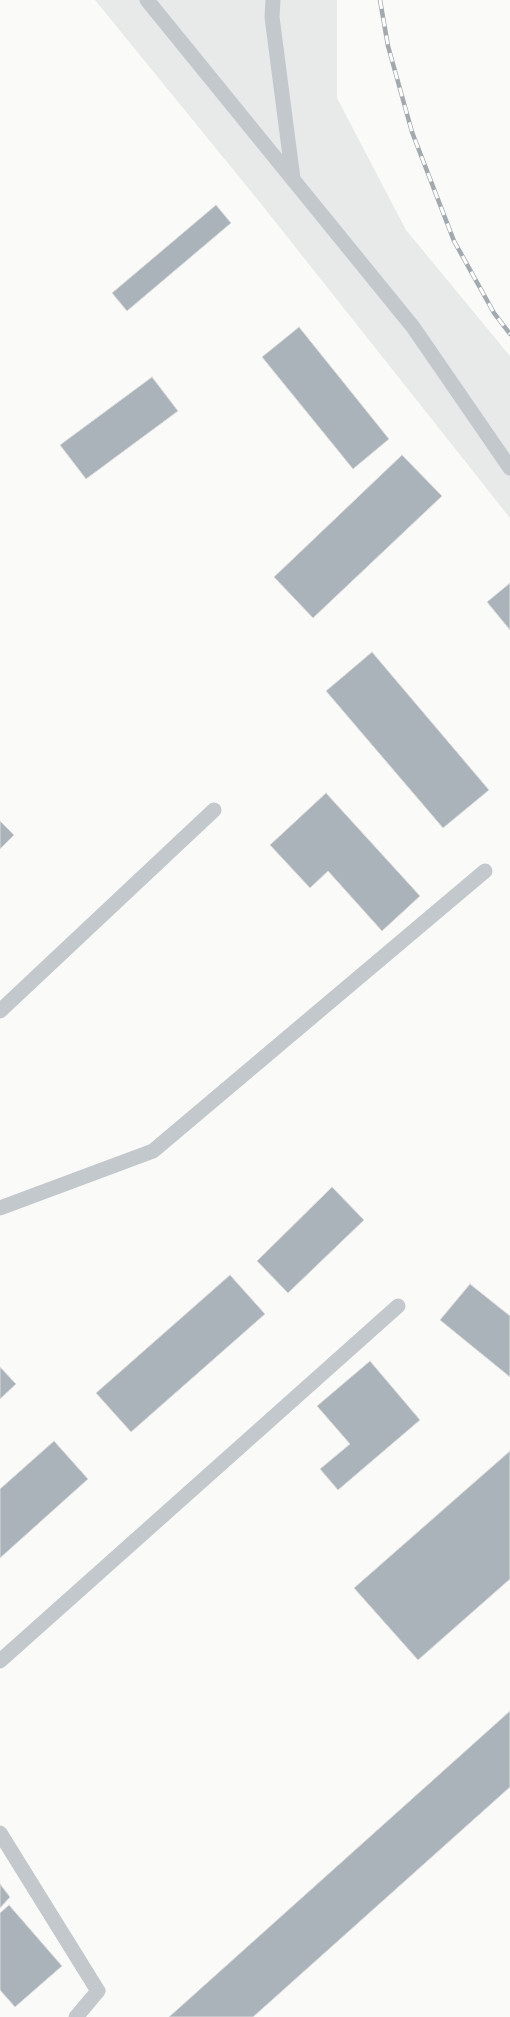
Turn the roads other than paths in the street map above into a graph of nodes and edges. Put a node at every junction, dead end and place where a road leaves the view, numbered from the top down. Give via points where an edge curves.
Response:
1 (147, 0) edge
2 (272, 1) edge
3 (293, 179) junction
4 (510, 468) edge
5 (214, 810) dead end
6 (485, 871) dead end
7 (0, 1011) edge
8 (0, 1208) edge
9 (398, 1306) dead end
10 (0, 1661) edge
11 (0, 1833) edge
12 (76, 2017) edge

1 - 3 lane
2 - 3 lane
3 - 4 lane via 413,327
5 - 7 lane
6 - 8 lane via 153,1150
9 - 10 lane
11 - 12 lane via 98,1991

